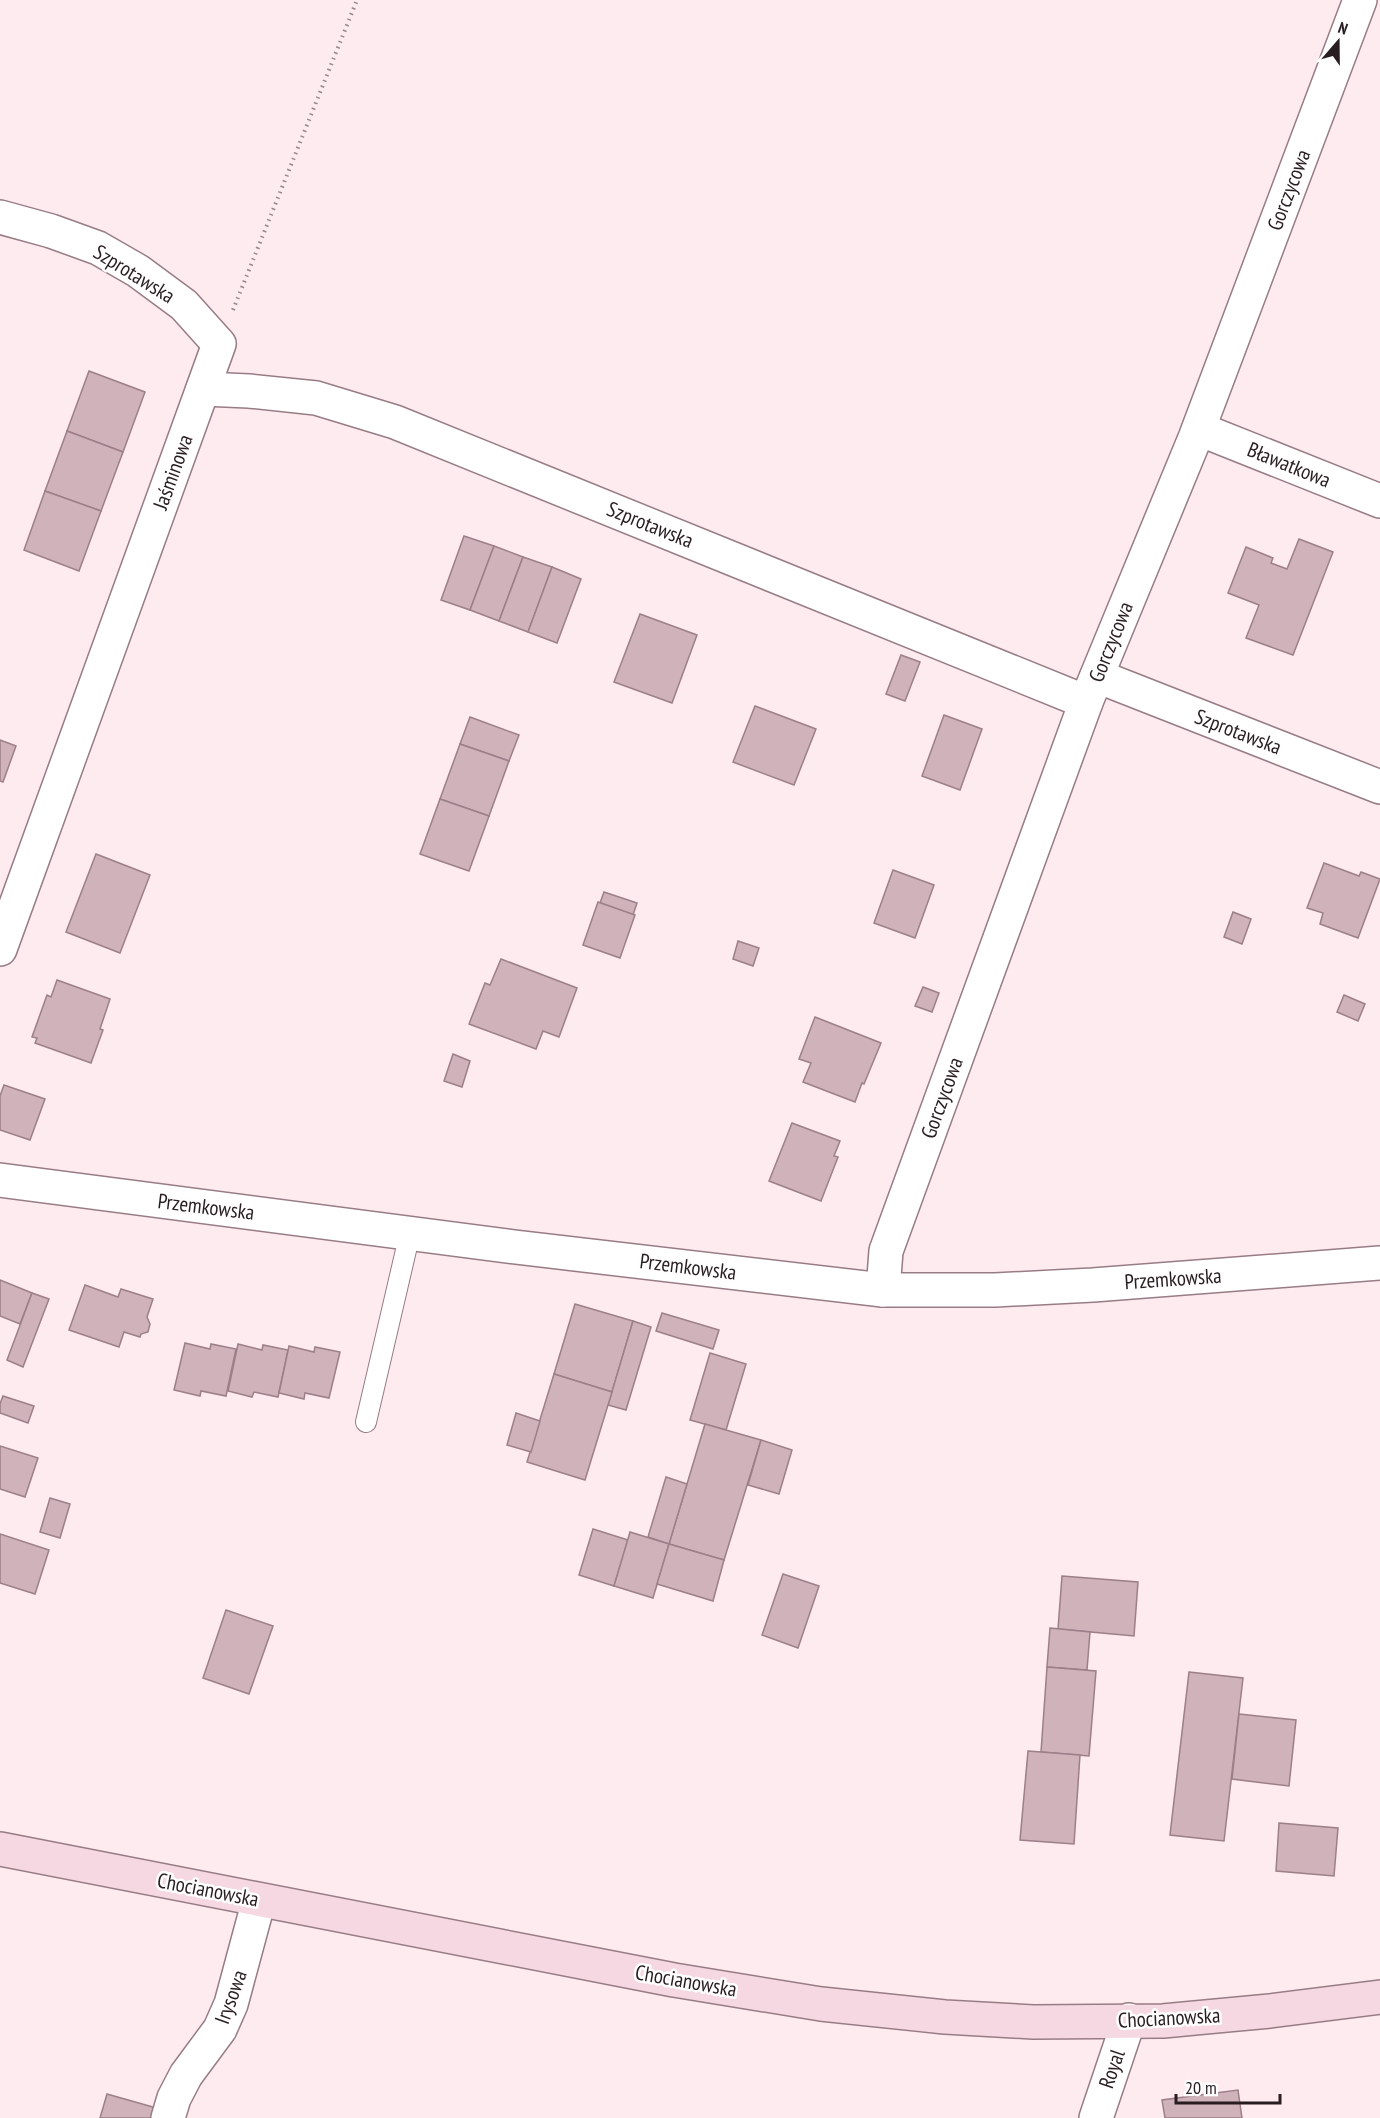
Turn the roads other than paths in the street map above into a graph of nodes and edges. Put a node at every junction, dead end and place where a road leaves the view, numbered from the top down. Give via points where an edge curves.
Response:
1 (1360, 0) edge
2 (0, 217) edge
3 (219, 344) joint
4 (203, 389) junction
5 (1199, 429) junction
6 (1380, 501) edge
7 (1091, 689) junction
8 (1380, 787) edge
9 (0, 949) edge
10 (0, 1180) edge
11 (410, 1233) junction
12 (1380, 1263) edge
13 (883, 1290) junction
14 (366, 1422) dead end
15 (0, 1849) edge
16 (259, 1900) junction
17 (1380, 1997) edge
18 (1129, 2020) junction
19 (168, 2118) edge
20 (1096, 2118) edge

1 - 5 street, Gorczycowa
2 - 3 street, Szprotawska via 98,248 138,271 184,305
3 - 4 street, Jaśminowa
4 - 7 street, Szprotawska via 316,398 395,422
4 - 9 street, Jaśminowa
5 - 6 street, Bławatkowa
5 - 7 street, Gorczycowa
7 - 8 street, Szprotawska
7 - 13 street, Gorczycowa via 886,1251
10 - 11 street, Przemkowska
11 - 13 street, Przemkowska
11 - 14 lane
12 - 13 street, Przemkowska via 1093,1285
15 - 16 street, Chocianowska
16 - 18 street, Chocianowska via 821,2004 945,2018 1033,2022
16 - 19 street, Irysowa via 231,2004 220,2029 186,2075
17 - 18 street, Chocianowska via 1163,2021
18 - 20 street, Royal

